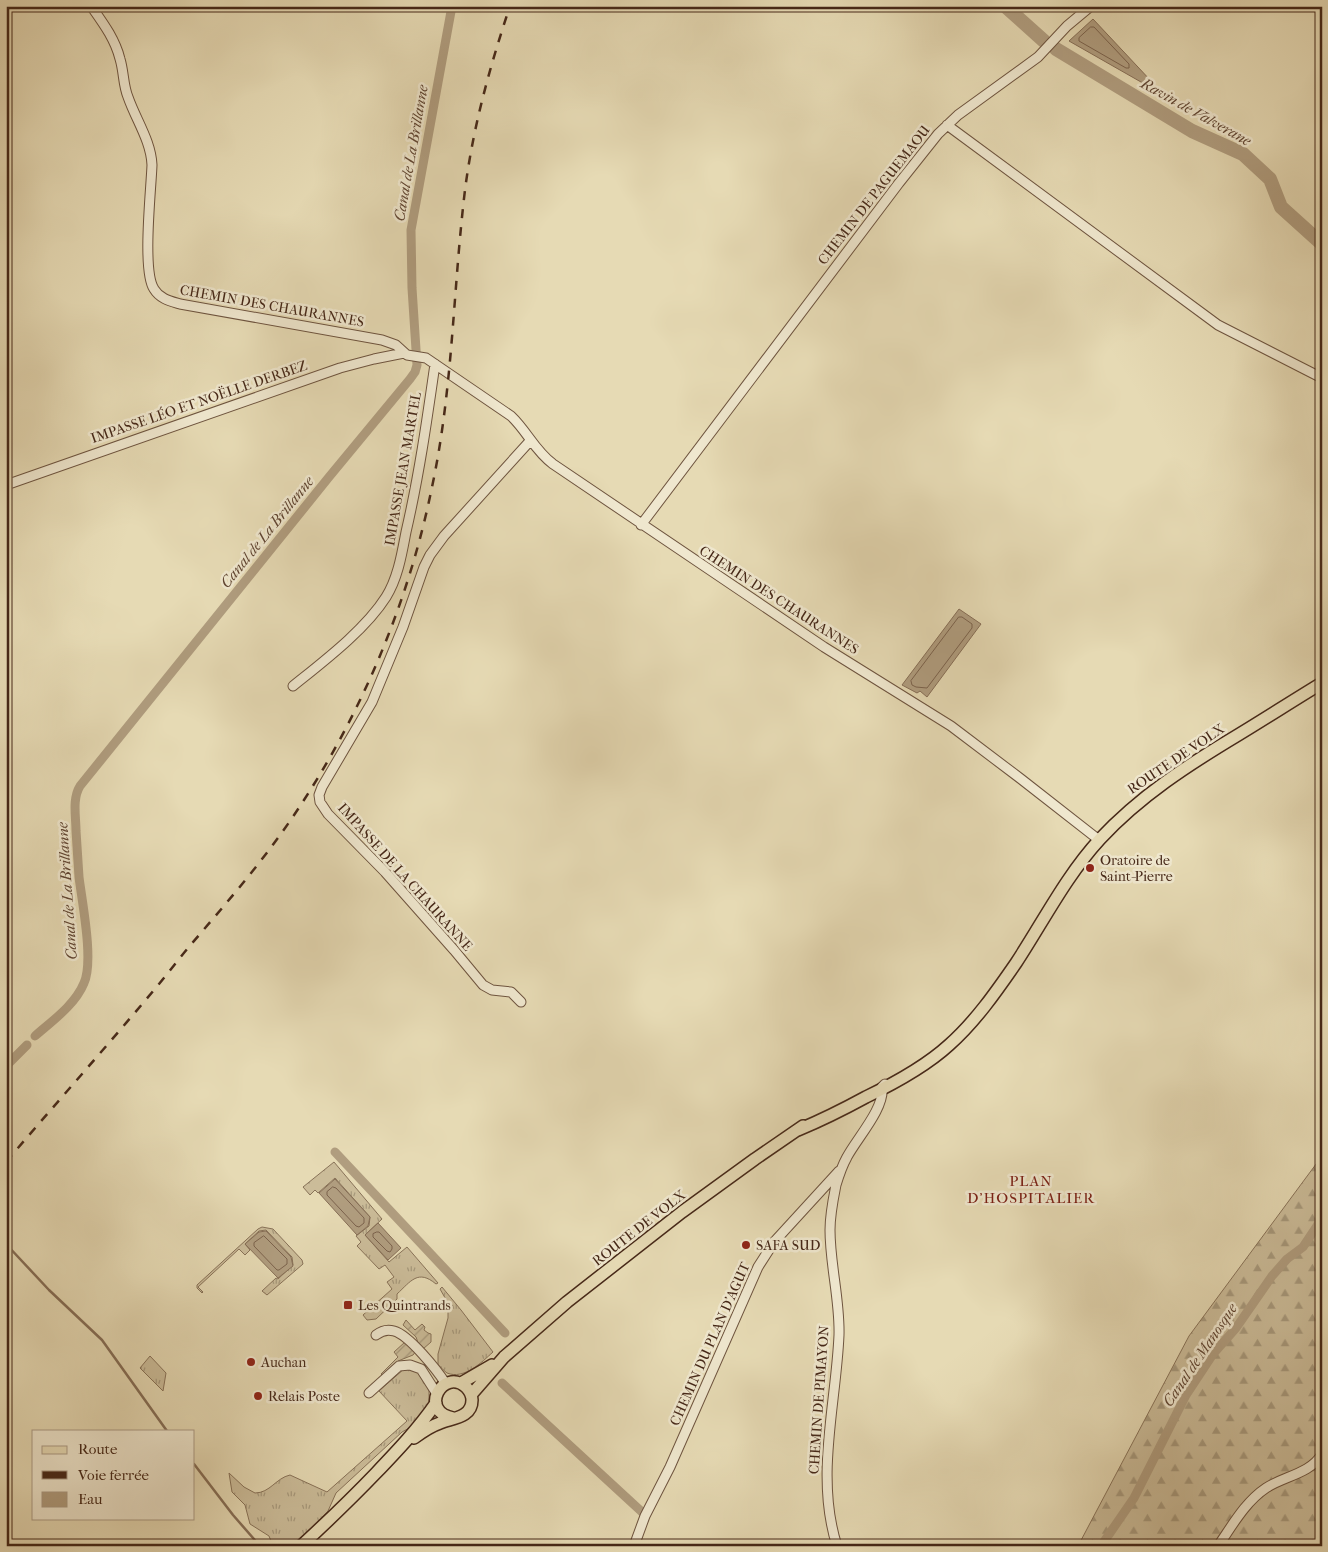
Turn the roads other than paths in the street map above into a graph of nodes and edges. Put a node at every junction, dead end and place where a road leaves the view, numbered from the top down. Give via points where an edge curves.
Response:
1 (91, 6) edge
2 (1091, 6) edge
3 (947, 125) junction
4 (404, 353) junction
5 (434, 364) junction
6 (1322, 378) edge
7 (530, 441) junction
8 (6, 484) edge
9 (641, 525) junction
10 (1322, 683) edge
11 (293, 686) dead end
12 (1099, 840) junction
13 (521, 1002) dead end
14 (983, 1007) junction
15 (922, 1058) junction
16 (883, 1089) junction
17 (798, 1130) junction
18 (840, 1171) junction
19 (376, 1335) dead end
20 (504, 1357) junction
21 (446, 1384) junction
22 (461, 1384) junction
23 (368, 1393) dead end
24 (471, 1395) junction
25 (436, 1398) junction
26 (454, 1418) junction
27 (404, 1444) junction
28 (1322, 1454) edge
29 (302, 1546) edge
30 (634, 1546) edge
31 (837, 1546) edge
32 (1218, 1546) edge

1 - 4 street, CHEMIN DES CHAURANNES via 116,47 126,93 151,153 149,269 151,285 158,294 180,304 382,340 396,345
2 - 3 street via 1038,57
3 - 6 street, CHEMIN DE PAGUEMAOU via 1218,325
3 - 9 street, CHEMIN DE PAGUEMAOU via 899,183
4 - 5 street, CHEMIN DES CHAURANNES via 426,358
4 - 8 street, IMPASSE LÉO ET NOËLLE DERBEZ via 340,368
5 - 7 street, CHEMIN DES CHAURANNES via 511,416
5 - 11 street, IMPASSE JEAN MARTEL via 419,473 390,589 354,633
7 - 9 street, CHEMIN DES CHAURANNES via 547,460
7 - 13 street, IMPASSE DE LA CHAURANNE via 430,555 372,702 319,795 328,814 385,872 483,985 490,990 511,992
9 - 12 street, CHEMIN DES CHAURANNES via 819,644 951,726
10 - 12 main road, ROUTE DE VOLX via 1142,798
12 - 14 main road, ROUTE DE VOLX via 1061,890 1017,962
14 - 15 main road, ROUTE DE VOLX
14 - 16 main road, ROUTE DE VOLX via 947,1047 926,1064
15 - 16 street via 916,1066 885,1084
15 - 17 main road, ROUTE DE VOLX
16 - 17 main road, ROUTE DE VOLX
16 - 18 street, CHEMIN DE PIMAYON via 878,1107
17 - 20 main road, ROUTE DE VOLX via 682,1212 560,1308
18 - 30 street, CHEMIN DU PLAN D'AGUT via 774,1242 758,1267
18 - 31 street, CHEMIN DE PIMAYON via 831,1218 839,1335 826,1483 829,1516
19 - 21 street via 389,1330 402,1335
20 - 22 main road, ROUTE DE VOLX
20 - 24 main road, ROUTE DE VOLX
21 - 22 main road
21 - 25 main road
22 - 24 main road
23 - 25 street via 399,1366 410,1365 420,1369
24 - 26 main road via 468,1411
25 - 26 main road via 442,1414
25 - 27 main road via 426,1417
26 - 27 main road via 432,1426
27 - 29 main road
28 - 32 street via 1310,1467 1261,1492 1240,1514

